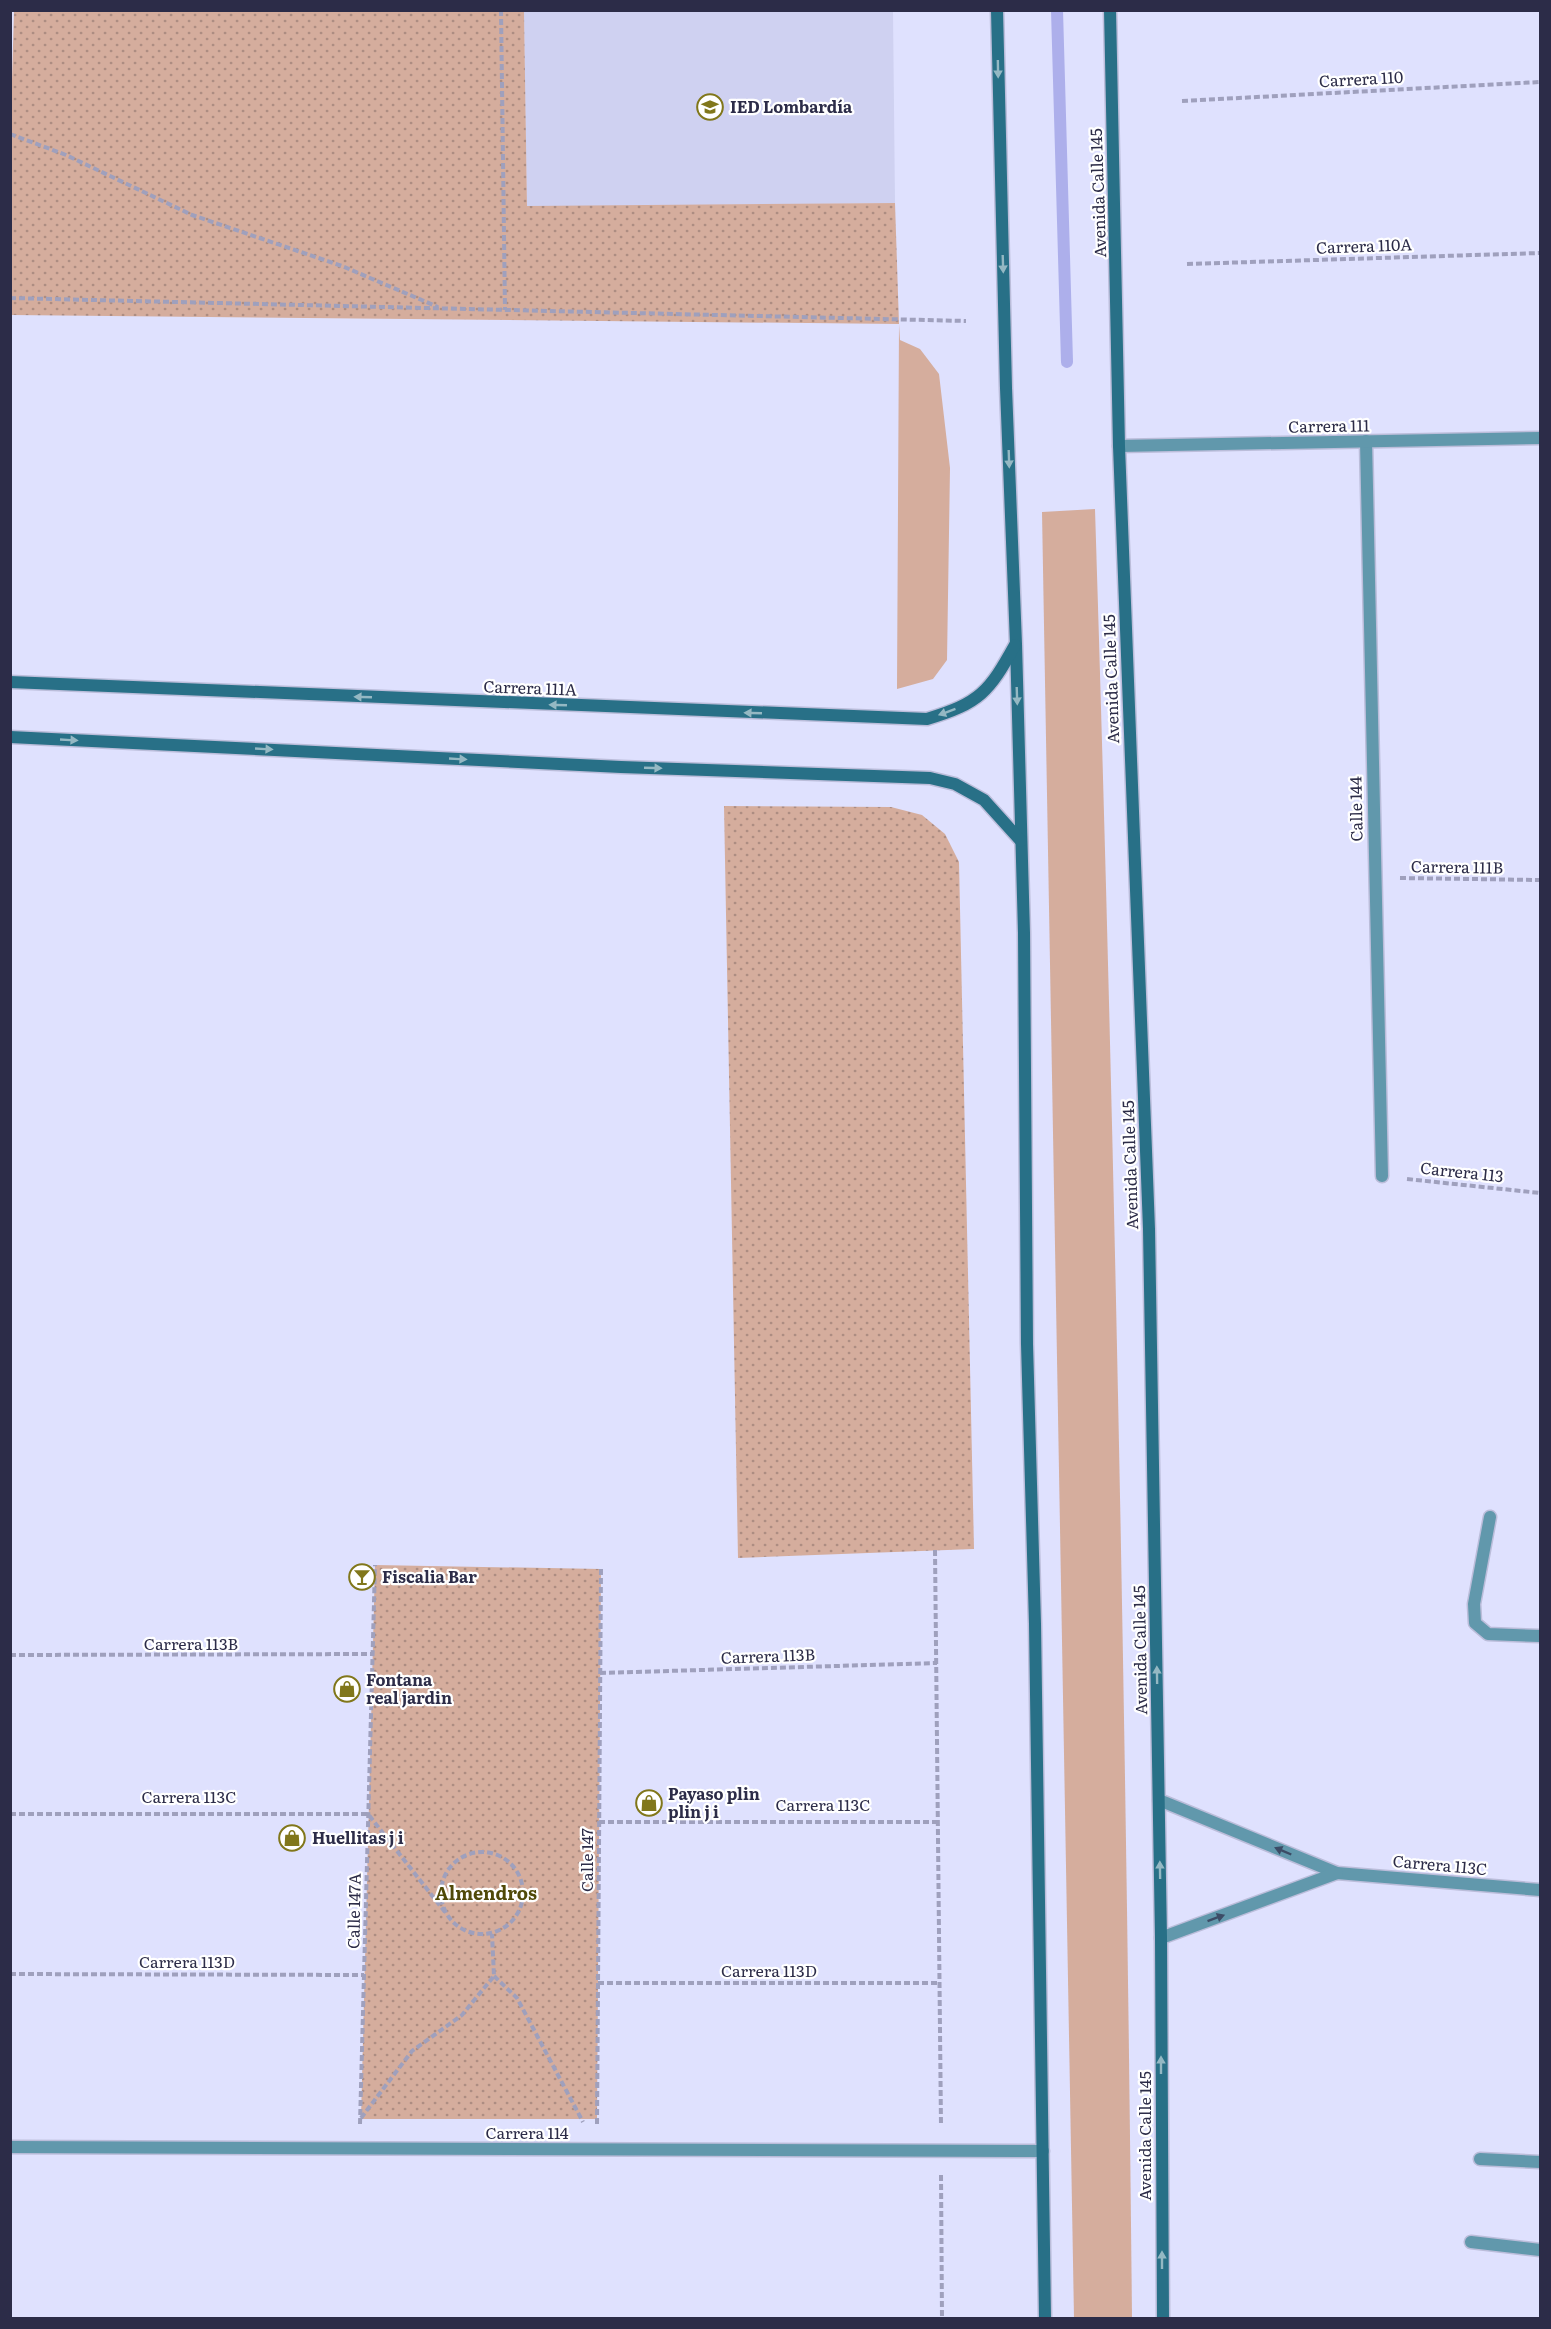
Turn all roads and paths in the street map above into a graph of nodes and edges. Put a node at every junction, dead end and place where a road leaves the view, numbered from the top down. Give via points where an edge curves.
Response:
1 (501, 10) edge
2 (997, 10) edge
3 (1110, 10) edge
4 (1540, 82) edge
5 (1182, 101) dead end
6 (10, 134) edge
7 (1540, 253) edge
8 (1187, 264) dead end
9 (10, 298) edge
10 (442, 309) junction
11 (505, 310) junction
12 (966, 321) dead end
13 (1540, 438) edge
14 (1366, 441) junction
15 (1119, 446) junction
16 (1016, 644) junction
17 (10, 682) edge
18 (10, 737) edge
19 (1022, 841) junction
20 (1374, 878) junction
21 (1540, 880) edge
22 (1382, 1176) joint
23 (1540, 1193) edge
24 (1490, 1517) dead end
25 (935, 1550) dead end
26 (375, 1565) dead end
27 (602, 1569) dead end
28 (1540, 1636) edge
29 (372, 1654) junction
30 (10, 1655) edge
31 (937, 1663) junction
32 (600, 1673) junction
33 (1159, 1800) junction
34 (10, 1814) edge
35 (368, 1814) junction
36 (599, 1822) junction
37 (938, 1822) junction
38 (1337, 1873) junction
39 (1540, 1890) edge
40 (445, 1912) junction
41 (492, 1934) junction
42 (1161, 1938) junction
43 (10, 1974) edge
44 (364, 1975) junction
45 (494, 1976) junction
46 (598, 1983) junction
47 (940, 1983) junction
48 (360, 2119) junction
49 (10, 2148) edge
50 (360, 2149) junction
51 (597, 2150) junction
52 (941, 2151) junction
53 (1043, 2151) junction
54 (1480, 2158) dead end
55 (1540, 2162) edge
56 (1471, 2242) dead end
57 (1540, 2250) edge
58 (942, 2319) edge
59 (1045, 2319) edge
60 (1163, 2319) edge

1 - 11 path
2 -> 16 main road
3 - 15 main road, Avenida Calle 145
4 - 5 path, Carrera 110
6 - 10 path via 66,155 192,215 342,266
7 - 8 path, Carrera 110A
9 - 10 path
10 - 11 path
11 - 12 path
13 - 14 street, Carrera 111
14 - 15 street, Carrera 111
14 - 20 street, Calle 144
33 -> 15 main road, Avenida Calle 145 via 1149,1229
16 -> 17 main road, Carrera 111A via 999,675 980,697 927,719
16 -> 19 main road
18 -> 19 main road via 930,778 955,784 984,800
19 - 53 main road via 1027,1344
20 - 21 path, Carrera 111B
20 - 22 street, Calle 144
22 - 23 path, Carrera 113
24 - 28 street via 1474,1604 1475,1623 1488,1634
25 - 31 path
26 - 29 path, Calle 147A
27 - 32 path, Calle 147
29 - 30 path, Carrera 113B
29 - 35 path, Calle 147A
31 - 32 path, Carrera 113B
31 - 37 path
32 - 36 path, Calle 147
38 -> 33 street, Carrera 113C
42 -> 33 main road, Avenida Calle 145
34 - 35 path, Carrera 113C
35 - 40 path
35 - 44 path, Calle 147A
36 - 37 path, Carrera 113C
36 - 46 path, Calle 147
37 - 47 path
38 - 39 street, Carrera 113C
42 -> 38 street, Carrera 113C
40 - 41 path via 465,1931
40 - 41 path via 441,1885 454,1862 479,1852 504,1858 521,1879 522,1907 510,1923
41 - 45 path
60 -> 42 main road, Avenida Calle 145
43 - 44 path, Carrera 113D
44 - 48 path, Calle 147A
45 - 48 path via 462,2015 412,2051
45 - 51 path via 517,1998
46 - 47 path, Carrera 113D
46 - 51 path, Calle 147
47 - 52 path
48 - 50 path, Calle 147A
49 - 50 street, Carrera 114
50 - 51 street, Carrera 114
51 - 52 street, Carrera 114
52 - 53 street, Carrera 114
52 - 58 path
53 - 59 main road
54 - 55 street
56 - 57 street

